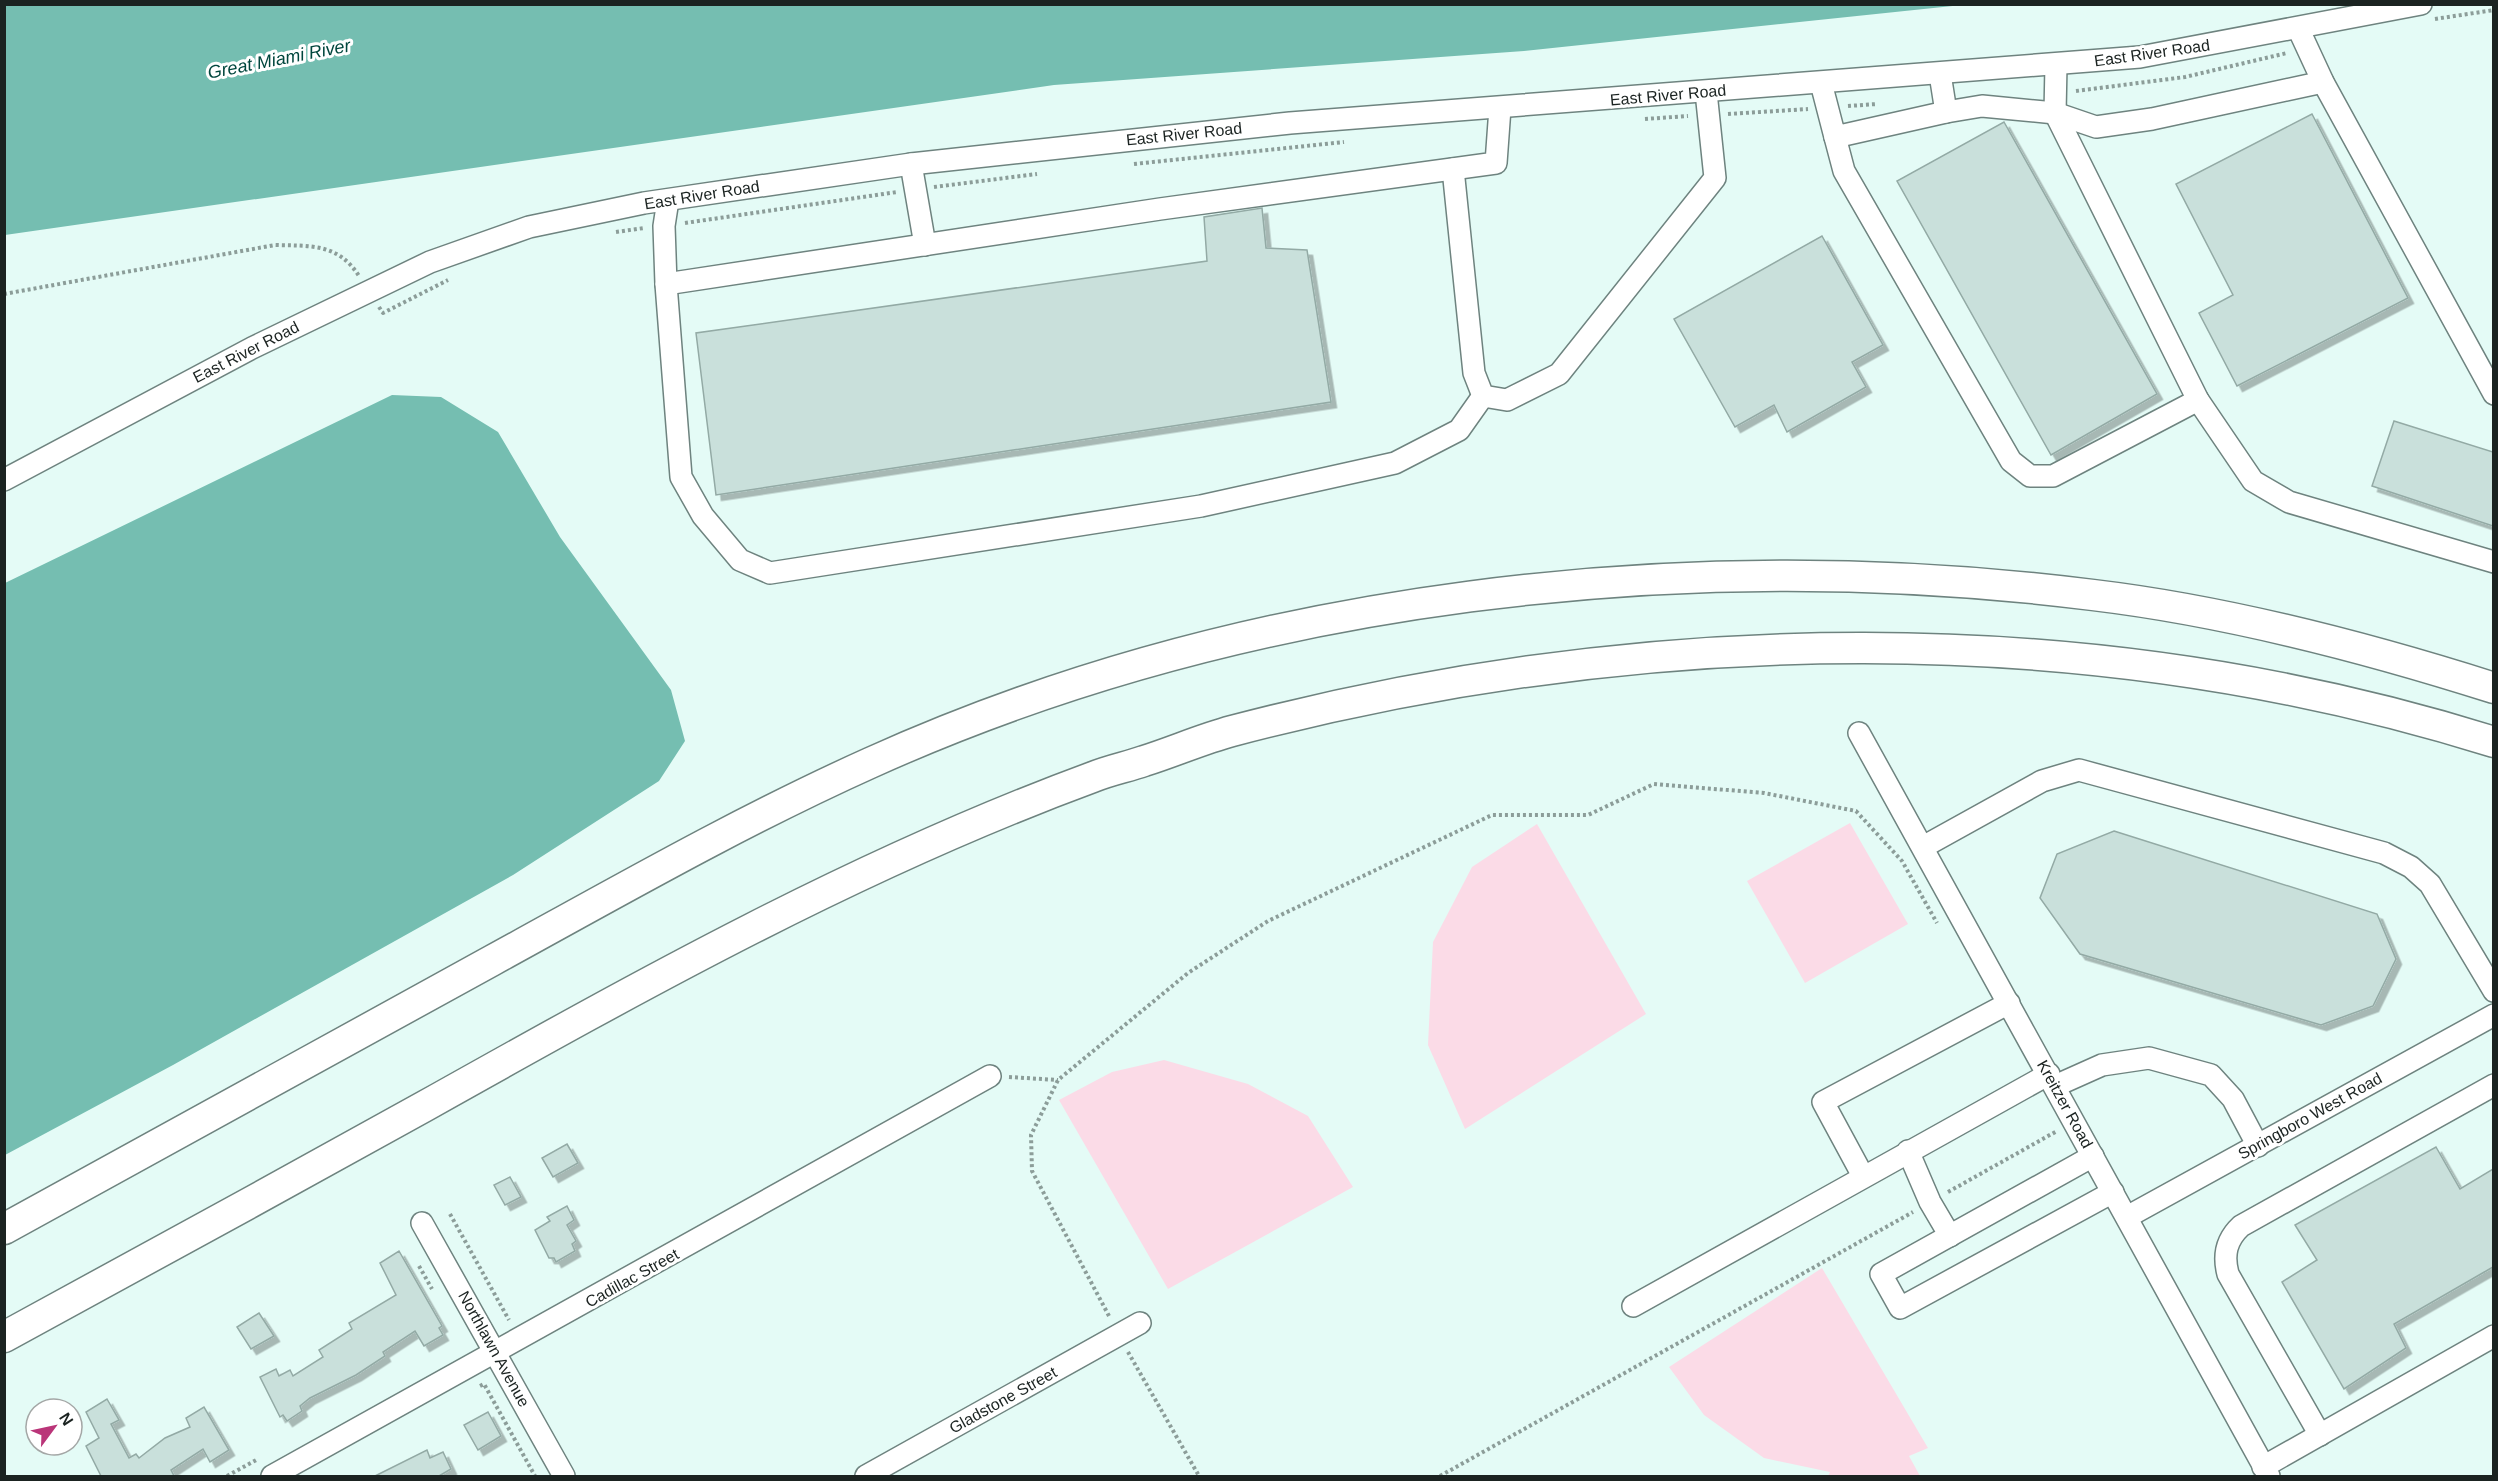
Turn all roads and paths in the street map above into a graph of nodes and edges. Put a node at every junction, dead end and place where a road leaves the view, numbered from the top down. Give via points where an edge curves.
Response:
1 (2493, 10) edge
2 (2424, 13) edge
3 (2298, 28) junction
4 (2305, 49) junction
5 (2056, 65) junction
6 (1940, 74) junction
7 (2323, 82) junction
8 (1821, 83) junction
9 (1706, 92) junction
10 (1886, 103) dead end
11 (2055, 103) junction
12 (1826, 107) junction
13 (1500, 108) junction
14 (1946, 112) junction
15 (1709, 115) junction
16 (1640, 119) dead end
17 (1835, 137) junction
18 (1350, 142) dead end
19 (911, 164) junction
20 (1126, 164) dead end
21 (1453, 169) junction
22 (1044, 173) dead end
23 (917, 189) junction
24 (668, 200) junction
25 (664, 226) junction
26 (610, 233) dead end
27 (925, 245) junction
28 (457, 276) dead end
29 (666, 284) junction
30 (368, 290) junction
31 (4, 294) edge
32 (2493, 394) edge
33 (1483, 396) junction
34 (2198, 400) junction
35 (4, 480) edge
36 (2493, 562) edge
37 (2493, 688) edge
38 (1859, 733) dead end
39 (2493, 742) edge
40 (1923, 847) junction
41 (1944, 933) dead end
42 (2493, 991) edge
43 (2009, 1003) junction
44 (2493, 1014) edge
45 (990, 1076) joint
46 (1058, 1080) junction
47 (2052, 1080) junction
48 (2493, 1085) edge
49 (2074, 1122) junction
50 (2258, 1146) junction
51 (1908, 1151) junction
52 (2093, 1156) junction
53 (1863, 1176) junction
54 (2113, 1192) junction
55 (1930, 1202) junction
56 (450, 1214) dead end
57 (2127, 1217) junction
58 (422, 1222) dead end
59 (4, 1229) edge
60 (1950, 1236) junction
61 (419, 1266) dead end
62 (435, 1295) dead end
63 (1633, 1306) dead end
64 (508, 1321) dead end
65 (1140, 1323) dead end
66 (1118, 1334) junction
67 (2493, 1336) edge
68 (4, 1337) edge
69 (496, 1354) junction
70 (474, 1390) dead end
71 (2320, 1435) junction
72 (267, 1454) dead end
73 (2266, 1472) edge
74 (227, 1476) edge
75 (272, 1476) edge
76 (535, 1476) edge
77 (564, 1476) edge
78 (866, 1476) edge
79 (1199, 1476) edge
80 (1440, 1476) edge

1 - 2 path
2 - 3 street, East River Road
3 - 4 street
3 - 5 street, East River Road via 2140,57
4 - 7 street
4 - 11 path
5 - 6 street, East River Road
5 - 11 street
6 - 8 street, East River Road
6 - 14 street
7 - 11 street via 2152,120 2096,127
7 - 32 street
8 - 9 street, East River Road
8 - 12 street
9 - 13 street, East River Road
9 - 15 street
10 - 12 path
11 - 14 street via 1982,106
11 - 34 street
12 - 15 path
12 - 17 street
13 - 19 street, East River Road via 1290,123
13 - 21 street via 1496,162
14 - 17 street
15 - 16 path
15 - 33 street via 1714,178 1578,352 1559,374 1523,393 1507,400
17 - 34 street via 1844,171 2011,460 2030,476 2053,476
18 - 20 path
19 - 23 street
19 - 24 street, East River Road
21 - 27 street
21 - 33 street via 1474,374
22 - 23 path
23 - 25 path
23 - 27 street
24 - 25 street
24 - 30 street, East River Road via 529,227 430,262
25 - 26 path
25 - 29 street
27 - 29 street
28 - 30 path via 383,313
29 - 33 street via 681,477 703,516 740,560 770,573 1201,506 1395,463 1459,430
30 - 31 path via 350,261 321,246 275,245
30 - 35 street, East River Road
34 - 36 street via 2253,481 2289,502
37 - 59 highway via 2388,655 2171,608 2098,595 1907,577 1815,575 1640,581 1407,606 1323,621 1121,670 953,729 870,763 597,903
38 - 40 street, Kreitzer Road
39 - 68 highway via 2371,707 2152,667 2042,654 1829,646 1550,667 1474,678 1309,712 1224,733 1100,774 991,816 824,892 630,991
40 - 42 street via 2042,781 2079,770 2288,825 2384,853 2402,862 2430,884
40 - 43 street, Kreitzer Road
41 - 46 path via 1902,861 1856,811 1764,793 1654,784 1588,815 1492,816 1268,921 1188,973
43 - 47 street, Kreitzer Road
43 - 53 street via 1822,1102
44 - 50 street, Springboro West Road
45 - 46 path
45 - 69 street, Cadillac Street
46 - 66 path via 1031,1135 1032,1171
47 - 49 street, Kreitzer Road
47 - 50 street via 2102,1065 2149,1058 2211,1075 2232,1099
47 - 51 street
48 - 71 street via 2241,1226 2228,1244 2228,1274
49 - 52 street, Kreitzer Road
49 - 55 path
50 - 57 street, Springboro West Road
51 - 53 street
51 - 55 street
52 - 54 street, Kreitzer Road
52 - 60 street
53 - 63 street
54 - 57 street, Kreitzer Road
54 - 60 street via 1900,1308 1881,1274
55 - 60 street
55 - 80 path
56 - 64 path
57 - 73 street, Kreitzer Road
58 - 69 street, Northlawn Avenue
61 - 62 path
65 - 66 street, Gladstone Street
66 - 78 street, Gladstone Street
66 - 79 path
67 - 71 street
69 - 75 street, Cadillac Street
69 - 77 street, Northlawn Avenue
70 - 76 path via 484,1384
71 - 73 street
72 - 74 path

